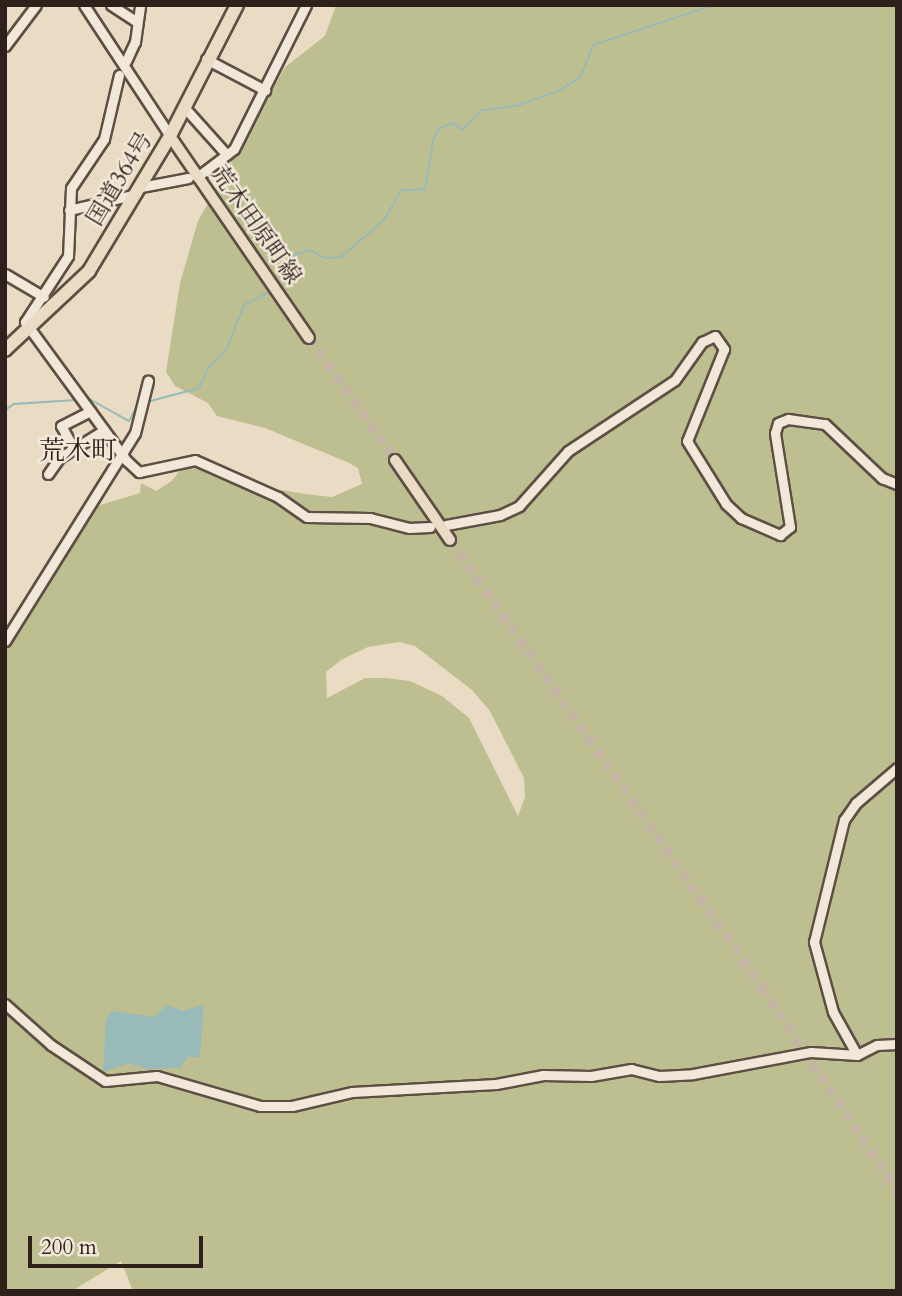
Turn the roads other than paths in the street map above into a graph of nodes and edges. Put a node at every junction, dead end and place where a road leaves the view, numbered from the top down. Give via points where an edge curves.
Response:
1 (36, 5) edge
2 (84, 5) edge
3 (111, 5) edge
4 (140, 5) edge
5 (237, 5) edge
6 (306, 5) edge
7 (137, 22) junction
8 (5, 46) edge
9 (206, 59) junction
10 (125, 61) dead end
11 (119, 75) dead end
12 (265, 90) junction
13 (184, 107) junction
14 (170, 136) junction
15 (227, 155) junction
16 (193, 178) junction
17 (139, 191) junction
18 (69, 210) junction
19 (5, 274) edge
20 (44, 297) junction
21 (29, 328) junction
22 (309, 338) tunnel mouth
23 (5, 350) edge
24 (148, 381) dead end
25 (90, 411) junction
26 (104, 430) junction
27 (74, 449) junction
28 (123, 456) junction
29 (395, 460) tunnel mouth
30 (48, 474) dead end
31 (897, 484) edge
32 (446, 525) dead end
33 (430, 527) dead end
34 (450, 540) tunnel mouth
35 (5, 641) edge
36 (897, 768) edge
37 (5, 1004) edge
38 (897, 1044) edge
39 (857, 1055) junction

1 - 8 street
2 - 14 street
3 - 7 street
4 - 7 street
5 - 9 highway, 国道364号
6 - 12 street
7 - 10 street via 135,42
9 - 12 street
9 - 13 highway, 国道364号
11 - 18 street via 110,125 75,179
12 - 15 street
13 - 14 highway, 国道364号
13 - 15 street
14 - 16 main road, 荒木田原町線
14 - 17 highway, 国道364号
15 - 16 street
16 - 17 street
16 - 22 main road, 荒木田原町線
17 - 18 street
17 - 21 highway, 国道364号 via 89,271
18 - 20 street via 71,248
19 - 20 street
20 - 21 street via 26,319
21 - 23 highway, 国道364号
21 - 25 street
24 - 28 street via 139,423
25 - 26 street
25 - 27 street via 61,426
26 - 27 street
26 - 28 street
27 - 30 street
28 - 33 street via 143,473 195,460 278,497 307,517 370,518 409,528
28 - 35 street
29 - 34 main road
31 - 32 street via 882,478 825,424 788,419 778,423 775,433 790,527 780,535 741,518 726,504 687,441 724,348 715,336 702,342 675,380 568,451 519,506 500,515
36 - 39 street via 856,803 844,820 814,942 832,1012
37 - 39 street via 51,1045 105,1081 157,1076 260,1106 352,1092 496,1084 543,1075 591,1076 631,1069 659,1076 693,1074 811,1052
38 - 39 street via 877,1045

